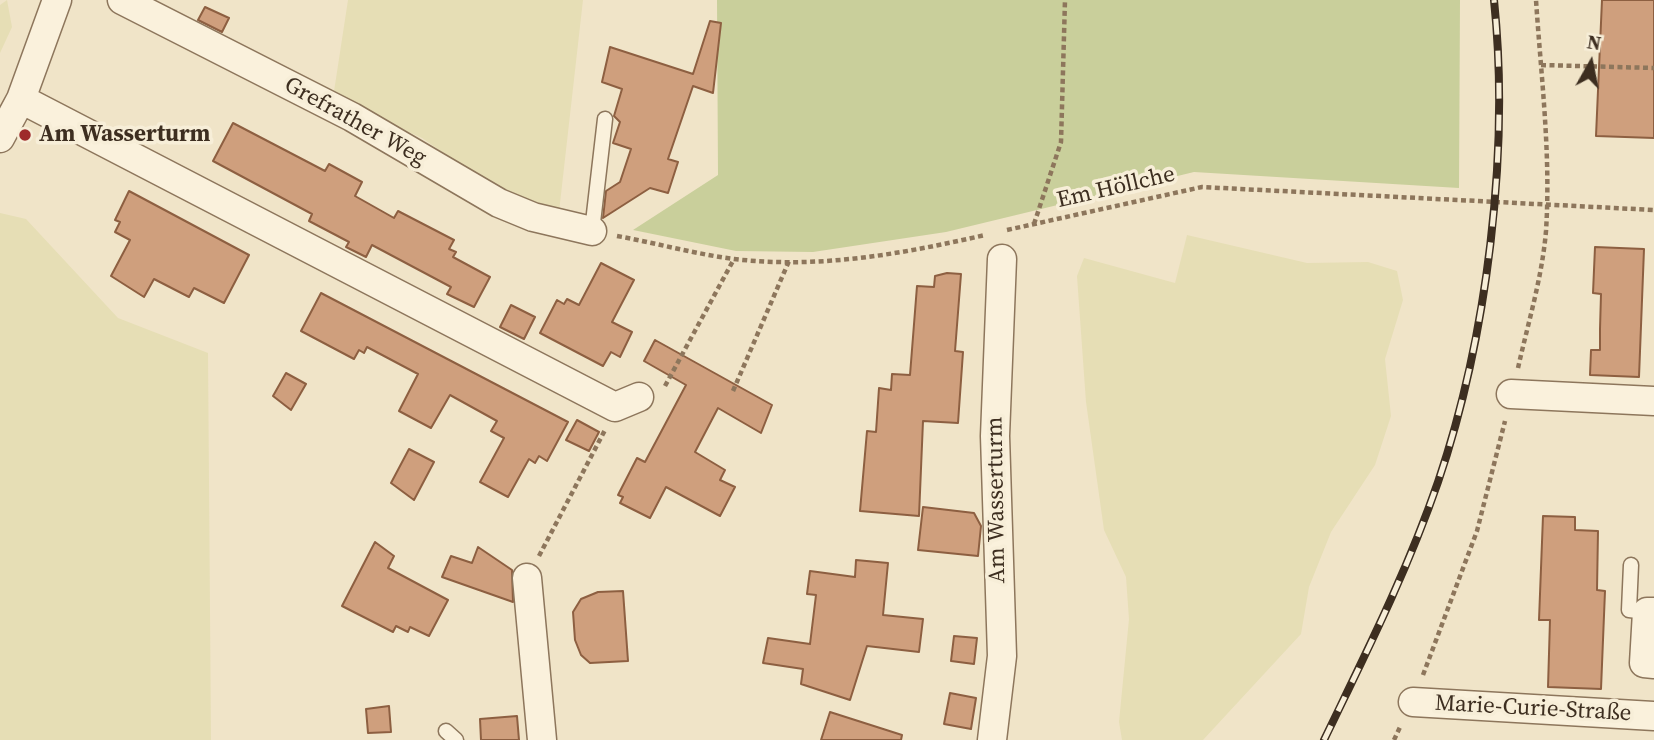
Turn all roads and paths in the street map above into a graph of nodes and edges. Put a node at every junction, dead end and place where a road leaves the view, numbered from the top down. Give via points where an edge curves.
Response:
1 (57, 0) edge
2 (1065, 0) edge
3 (1536, 0) edge
4 (132, 2) edge
5 (1541, 65) junction
6 (1654, 68) edge
7 (21, 99) junction
8 (605, 119) dead end
9 (0, 138) edge
10 (1547, 206) junction
11 (1654, 210) edge
12 (1034, 225) junction
13 (592, 231) junction
14 (998, 241) junction
15 (734, 258) junction
16 (789, 261) junction
17 (733, 391) dead end
18 (1511, 394) junction
19 (1654, 401) edge
20 (627, 402) junction
21 (1631, 565) dead end
22 (527, 578) joint
23 (1651, 612) edge
24 (1654, 664) edge
25 (1413, 702) joint
26 (1654, 716) edge
27 (542, 740) edge
28 (992, 740) edge

1 - 7 street
2 - 12 path via 1061,142
3 - 5 path
4 - 13 street, Grefrather Weg via 352,117 499,203 533,217
5 - 6 path
5 - 10 path
7 - 9 street
7 - 20 street
8 - 13 lane
10 - 11 path, Em Höllche
10 - 12 path, Em Höllche via 1202,187
10 - 18 path via 1541,271
12 - 14 path, Em Höllche
13 - 15 path, Em Höllche
14 - 16 path, Em Höllche via 844,261
14 - 28 street, Am Wasserturm via 995,436 1002,656
15 - 16 path, Em Höllche
15 - 20 path via 668,385
16 - 17 path
18 - 19 street
18 - 25 path via 1477,531
20 - 22 path
21 - 23 lane via 1629,610
22 - 27 street
23 - 24 street via 1644,663
25 - 26 street, Marie-Curie-Straße

